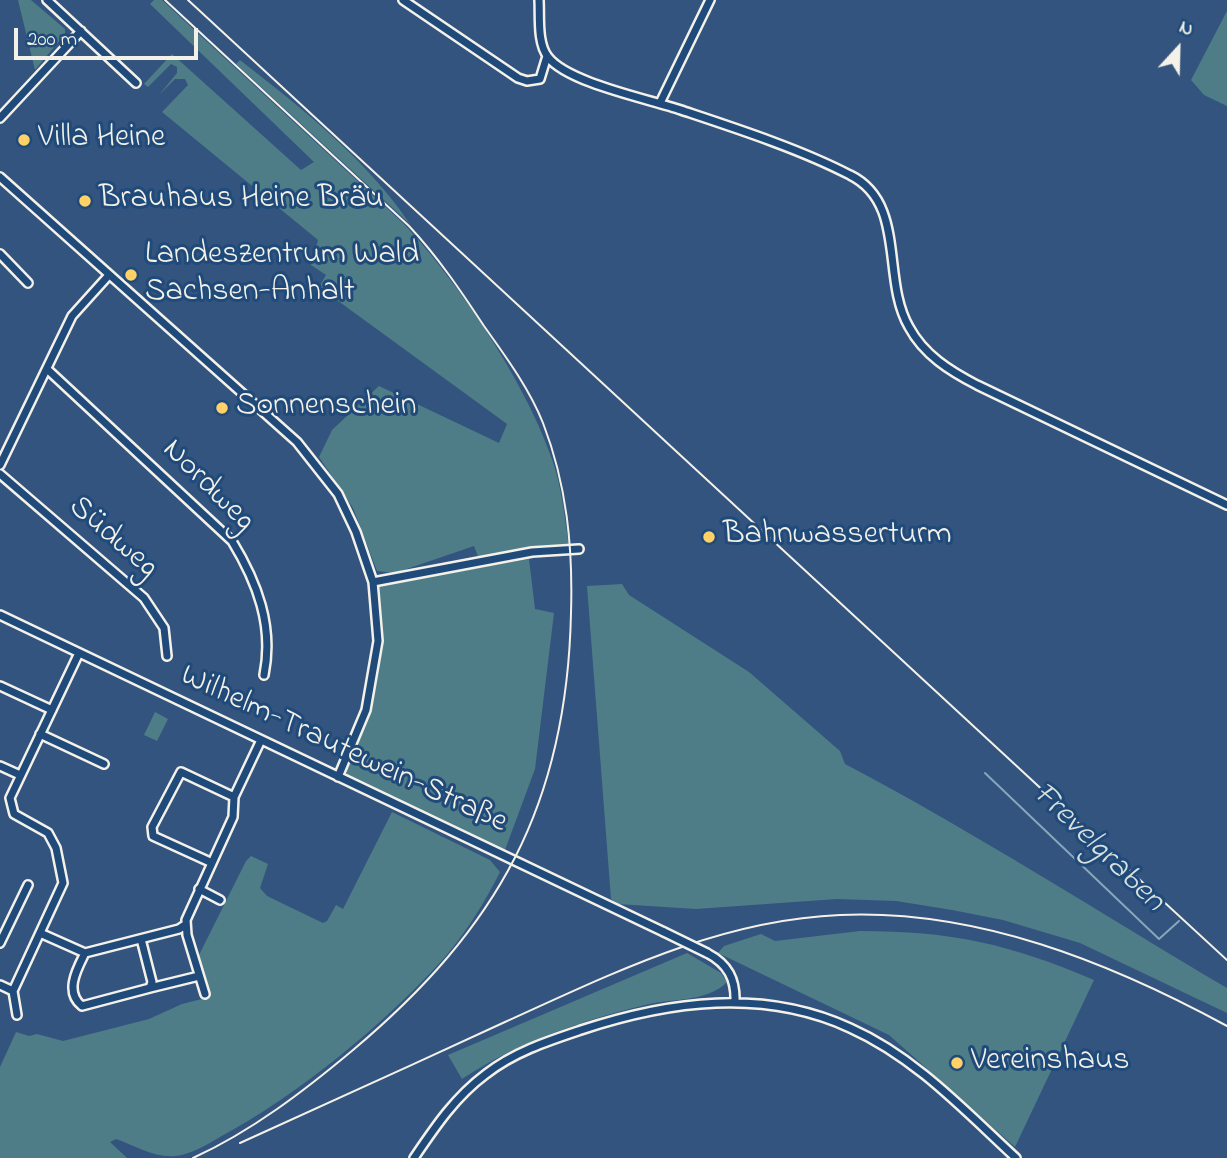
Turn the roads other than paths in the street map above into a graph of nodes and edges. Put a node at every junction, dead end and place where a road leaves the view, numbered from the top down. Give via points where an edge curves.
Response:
1 (47, 0) edge
2 (403, 0) edge
3 (539, 0) edge
4 (710, 0) edge
5 (80, 31) junction
6 (547, 56) junction
7 (136, 83) dead end
8 (660, 103) junction
9 (0, 118) edge
10 (0, 177) edge
11 (0, 254) edge
12 (109, 275) junction
13 (29, 284) dead end
14 (47, 369) junction
15 (0, 465) edge
16 (0, 474) edge
17 (1227, 505) edge
18 (579, 549) dead end
19 (373, 582) junction
20 (0, 615) edge
21 (79, 653) junction
22 (167, 656) dead end
23 (264, 675) dead end
24 (0, 686) edge
25 (52, 710) junction
26 (40, 734) junction
27 (261, 740) junction
28 (104, 764) dead end
29 (0, 766) edge
30 (20, 775) junction
31 (338, 777) junction
32 (234, 797) junction
33 (210, 863) junction
34 (28, 885) dead end
35 (199, 889) junction
36 (220, 900) dead end
37 (185, 925) junction
38 (40, 933) junction
39 (141, 939) junction
40 (0, 943) edge
41 (85, 953) junction
42 (199, 976) junction
43 (0, 985) edge
44 (150, 988) junction
45 (13, 990) junction
46 (205, 994) dead end
47 (735, 1003) junction
48 (17, 1016) dead end
49 (414, 1158) edge
50 (1016, 1158) edge

1 - 5 street
2 - 6 street via 505,72 527,81 540,79
3 - 6 street via 542,47
4 - 8 street
5 - 7 street
5 - 9 street
6 - 8 street via 558,66 605,87
8 - 17 street via 831,166 864,183 887,219 900,309 914,336 934,359 977,385
10 - 12 street
11 - 13 street
12 - 14 street via 72,316
12 - 19 street via 260,407 316,463 348,512
14 - 15 street
14 - 23 street, Nordweg via 232,541 247,565 262,608 267,636
16 - 22 street, Südweg via 144,598 164,628
18 - 19 street via 532,552
19 - 31 street via 378,618 375,669 364,719
20 - 21 street, Wilhelm-Trautewein-Straße
21 - 25 street
21 - 27 street, Wilhelm-Trautewein-Straße
24 - 25 street
25 - 26 street
26 - 28 street
26 - 30 street
27 - 31 street, Wilhelm-Trautewein-Straße
27 - 32 street
29 - 30 street
30 - 38 street via 10,798 11,810 48,833 63,883
31 - 47 street, Wilhelm-Trautewein-Straße, bridge via 707,953 731,974
32 - 33 street via 233,817
32 - 33 street via 181,772 152,827 153,836
33 - 35 street
34 - 40 street
35 - 36 street
35 - 37 street
37 - 39 street
37 - 42 street
38 - 41 street
38 - 45 street
39 - 41 street
39 - 44 street
41 - 44 street via 72,983 79,1005
42 - 44 street
42 - 46 street
43 - 45 street
45 - 48 street
47 - 49 street via 651,1009 530,1048 500,1064 462,1094
47 - 50 street via 808,1013 883,1045 932,1082

